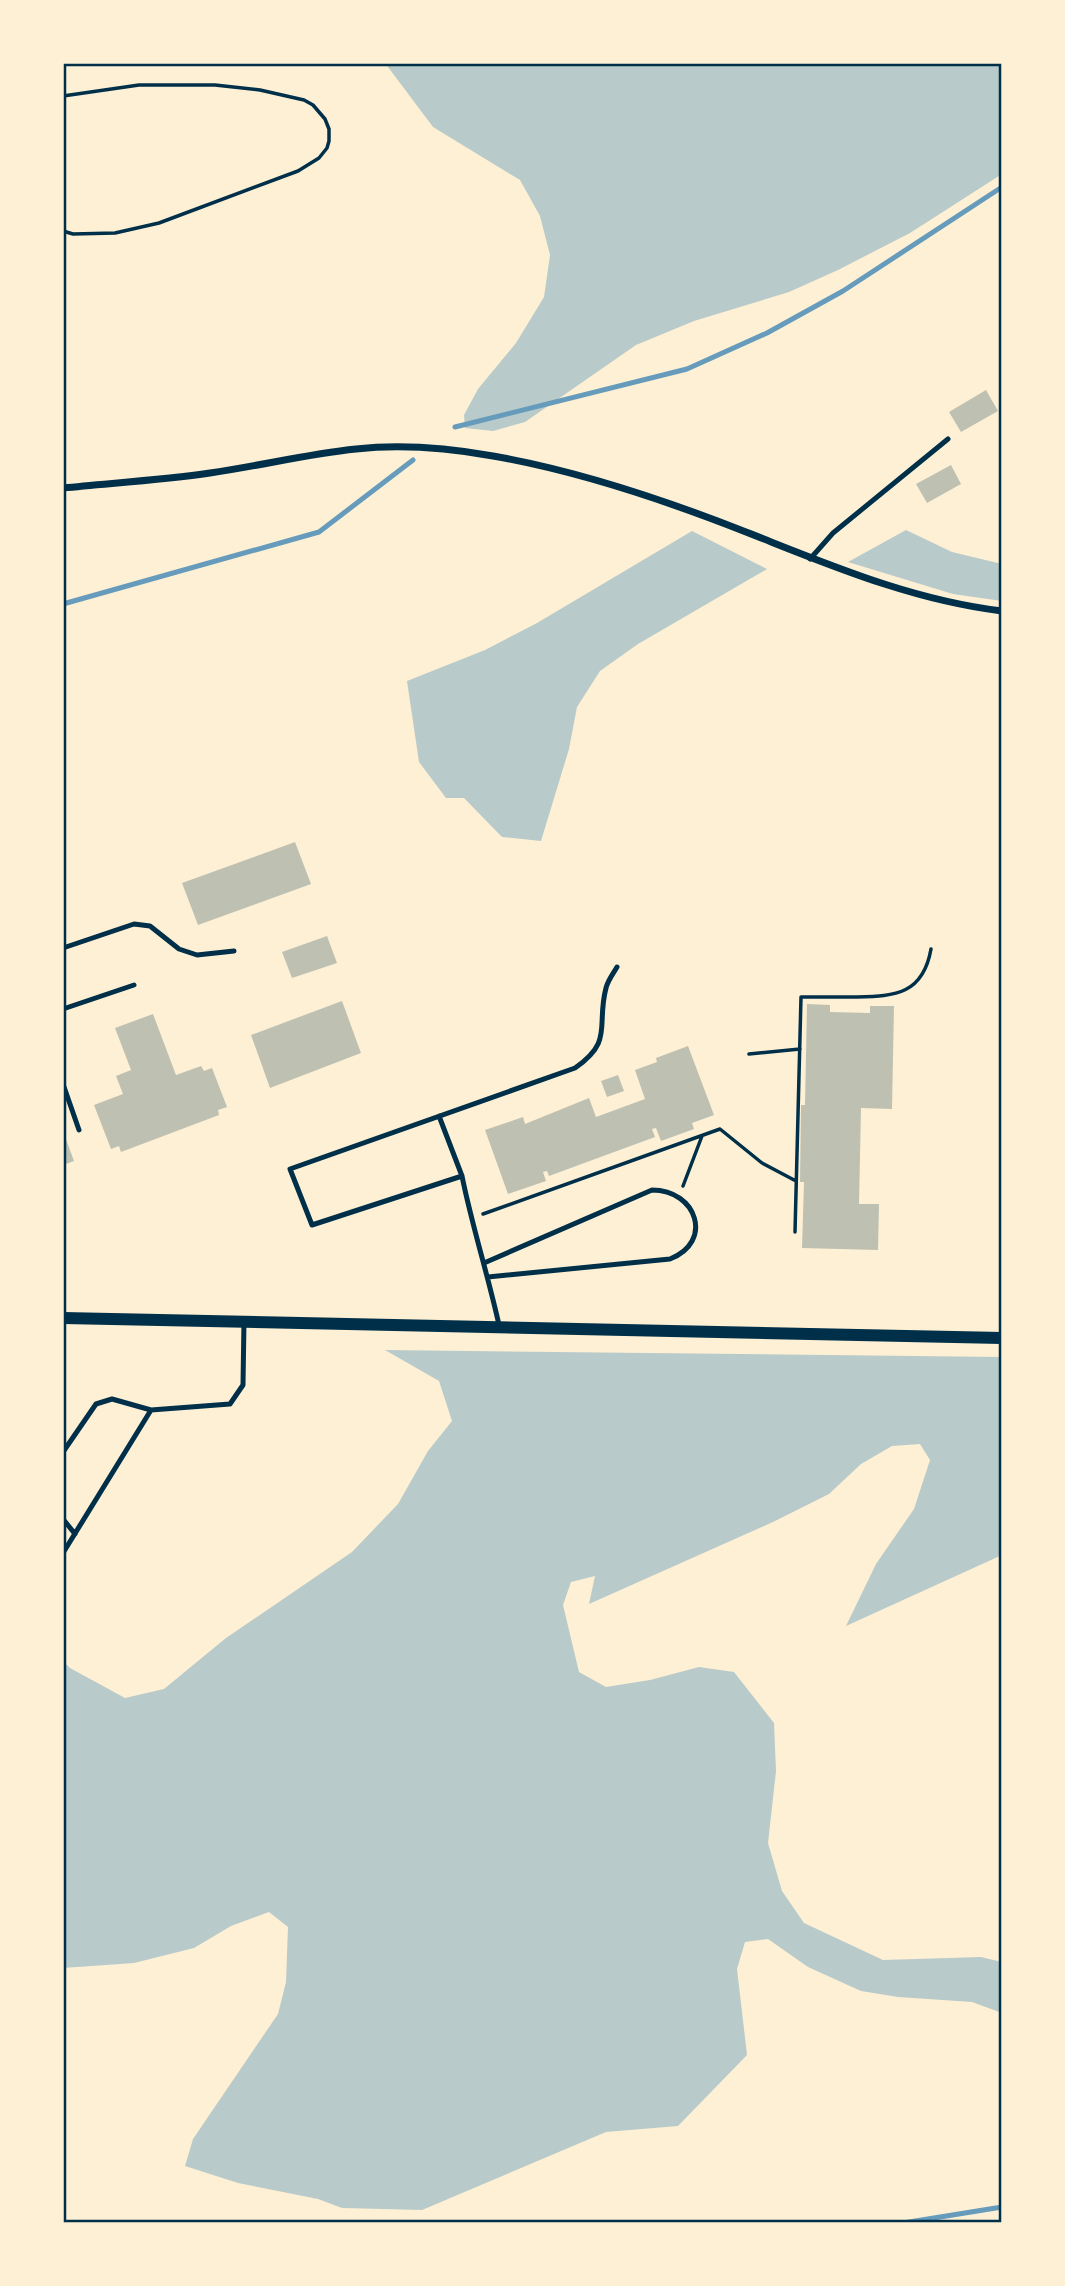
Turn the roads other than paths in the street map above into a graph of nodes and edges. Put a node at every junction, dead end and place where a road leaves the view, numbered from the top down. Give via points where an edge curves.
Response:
1 (948, 439) dead end
2 (63, 488) edge
3 (810, 559) junction
4 (1002, 611) edge
5 (63, 948) edge
6 (234, 951) dead end
7 (617, 967) dead end
8 (134, 985) dead end
9 (63, 1009) edge
10 (63, 1084) edge
11 (439, 1116) junction
12 (79, 1130) dead end
13 (462, 1175) junction
14 (484, 1263) junction
15 (488, 1277) junction
16 (63, 1318) edge
17 (244, 1321) junction
18 (500, 1327) junction
19 (1002, 1338) edge
20 (151, 1410) junction
21 (63, 1452) edge
22 (63, 1518) edge
23 (75, 1534) junction
24 (63, 1553) edge

1 - 3 lane via 833,533
2 - 3 street via 207,474 356,449 449,450 544,467 623,489 698,513
3 - 4 street via 937,601
5 - 6 lane via 134,923 150,926 179,949 197,955
7 - 11 lane via 606,990 602,1037 590,1058 575,1069
8 - 9 lane
10 - 12 lane
11 - 13 lane
11 - 13 lane via 290,1168 312,1225
13 - 14 lane
14 - 15 lane
14 - 15 lane via 652,1190 679,1196 692,1210 696,1226 692,1241 680,1255 661,1261
15 - 18 lane
16 - 17 street
17 - 18 street
17 - 20 lane via 243,1385 230,1404
18 - 19 street
20 - 21 lane via 112,1399 96,1404
20 - 23 lane
22 - 23 lane
23 - 24 lane

